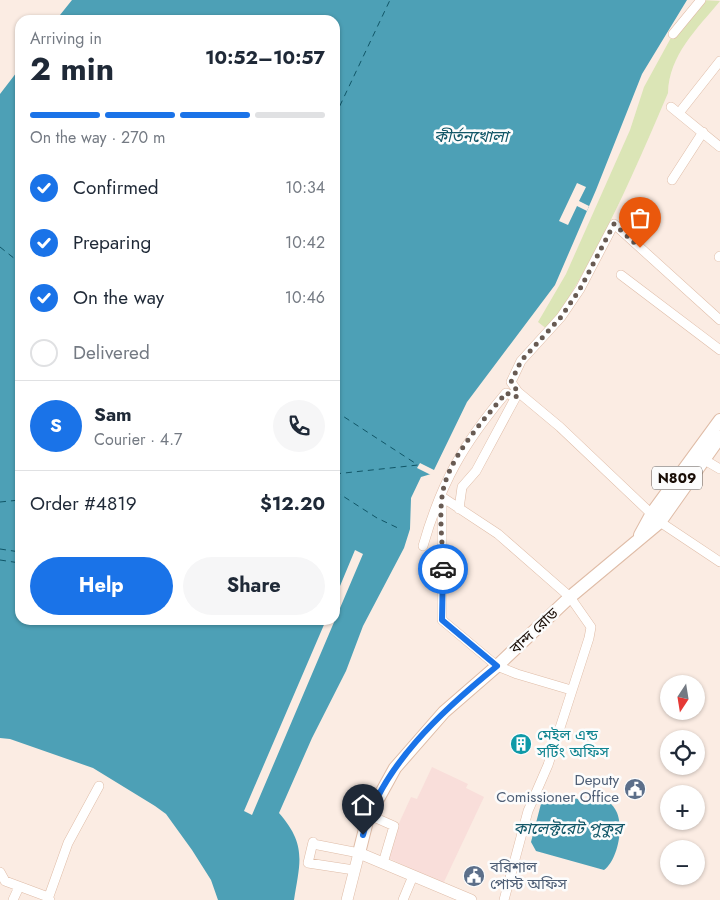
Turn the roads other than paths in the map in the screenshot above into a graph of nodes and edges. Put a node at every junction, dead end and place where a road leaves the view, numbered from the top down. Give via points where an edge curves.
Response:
1 (701, 0) edge
2 (673, 34) dead end
3 (720, 61) edge
4 (671, 107) dead end
5 (679, 113) junction
6 (702, 132) junction
7 (720, 147) edge
8 (672, 180) dead end
9 (621, 275) dead end
10 (720, 320) edge
11 (720, 350) edge
12 (517, 395) junction
13 (720, 420) edge
14 (720, 437) edge
15 (704, 459) junction
16 (720, 469) edge
17 (442, 497) junction
18 (459, 509) junction
19 (656, 518) junction
20 (423, 546) dead end
21 (720, 562) edge
22 (570, 597) junction
23 (497, 666) junction
24 (571, 690) junction
25 (99, 786) dead end
26 (369, 815) junction
27 (358, 853) junction
28 (383, 863) junction
29 (354, 870) junction
30 (0, 872) edge
31 (413, 876) junction
32 (19, 887) junction
33 (48, 899) edge
34 (12, 900) edge
35 (347, 900) edge
36 (403, 900) edge
37 (471, 900) edge
38 (504, 900) edge

1 - 2 street
3 - 5 street
4 - 5 street
5 - 6 street
6 - 7 street
6 - 8 street
9 - 11 street
10 - 12 street via 614,224 580,289 561,317 521,361 511,382
12 - 17 street via 506,393 480,424 448,477
12 - 18 street via 476,471 462,487
12 - 19 street via 560,427
13 - 19 highway, বান্দ রোড / N809
14 - 15 highway, বান্দ রোড / N809
15 - 16 street
15 - 19 highway, বান্দ রোড / N809
17 - 18 street
17 - 20 street
17 - 23 street via 442,620
18 - 22 street via 498,534
19 - 21 street
19 - 22 highway, বান্দ রোড / N809 via 637,540
22 - 23 highway, বান্দ রোড / N809
22 - 24 street via 591,627
23 - 24 street
23 - 26 highway, বান্দ রোড / N809 via 450,704 395,768
24 - 38 street via 548,764 528,811
25 - 33 street via 68,843
26 - 27 highway, বান্দ রোড / N809
26 - 28 street via 394,826
27 - 28 main road
27 - 29 main road
27 - 29 street via 313,843 308,863
28 - 31 main road
29 - 35 main road
30 - 32 street via 3,880
31 - 36 street
31 - 37 main road
32 - 33 street
32 - 34 street

